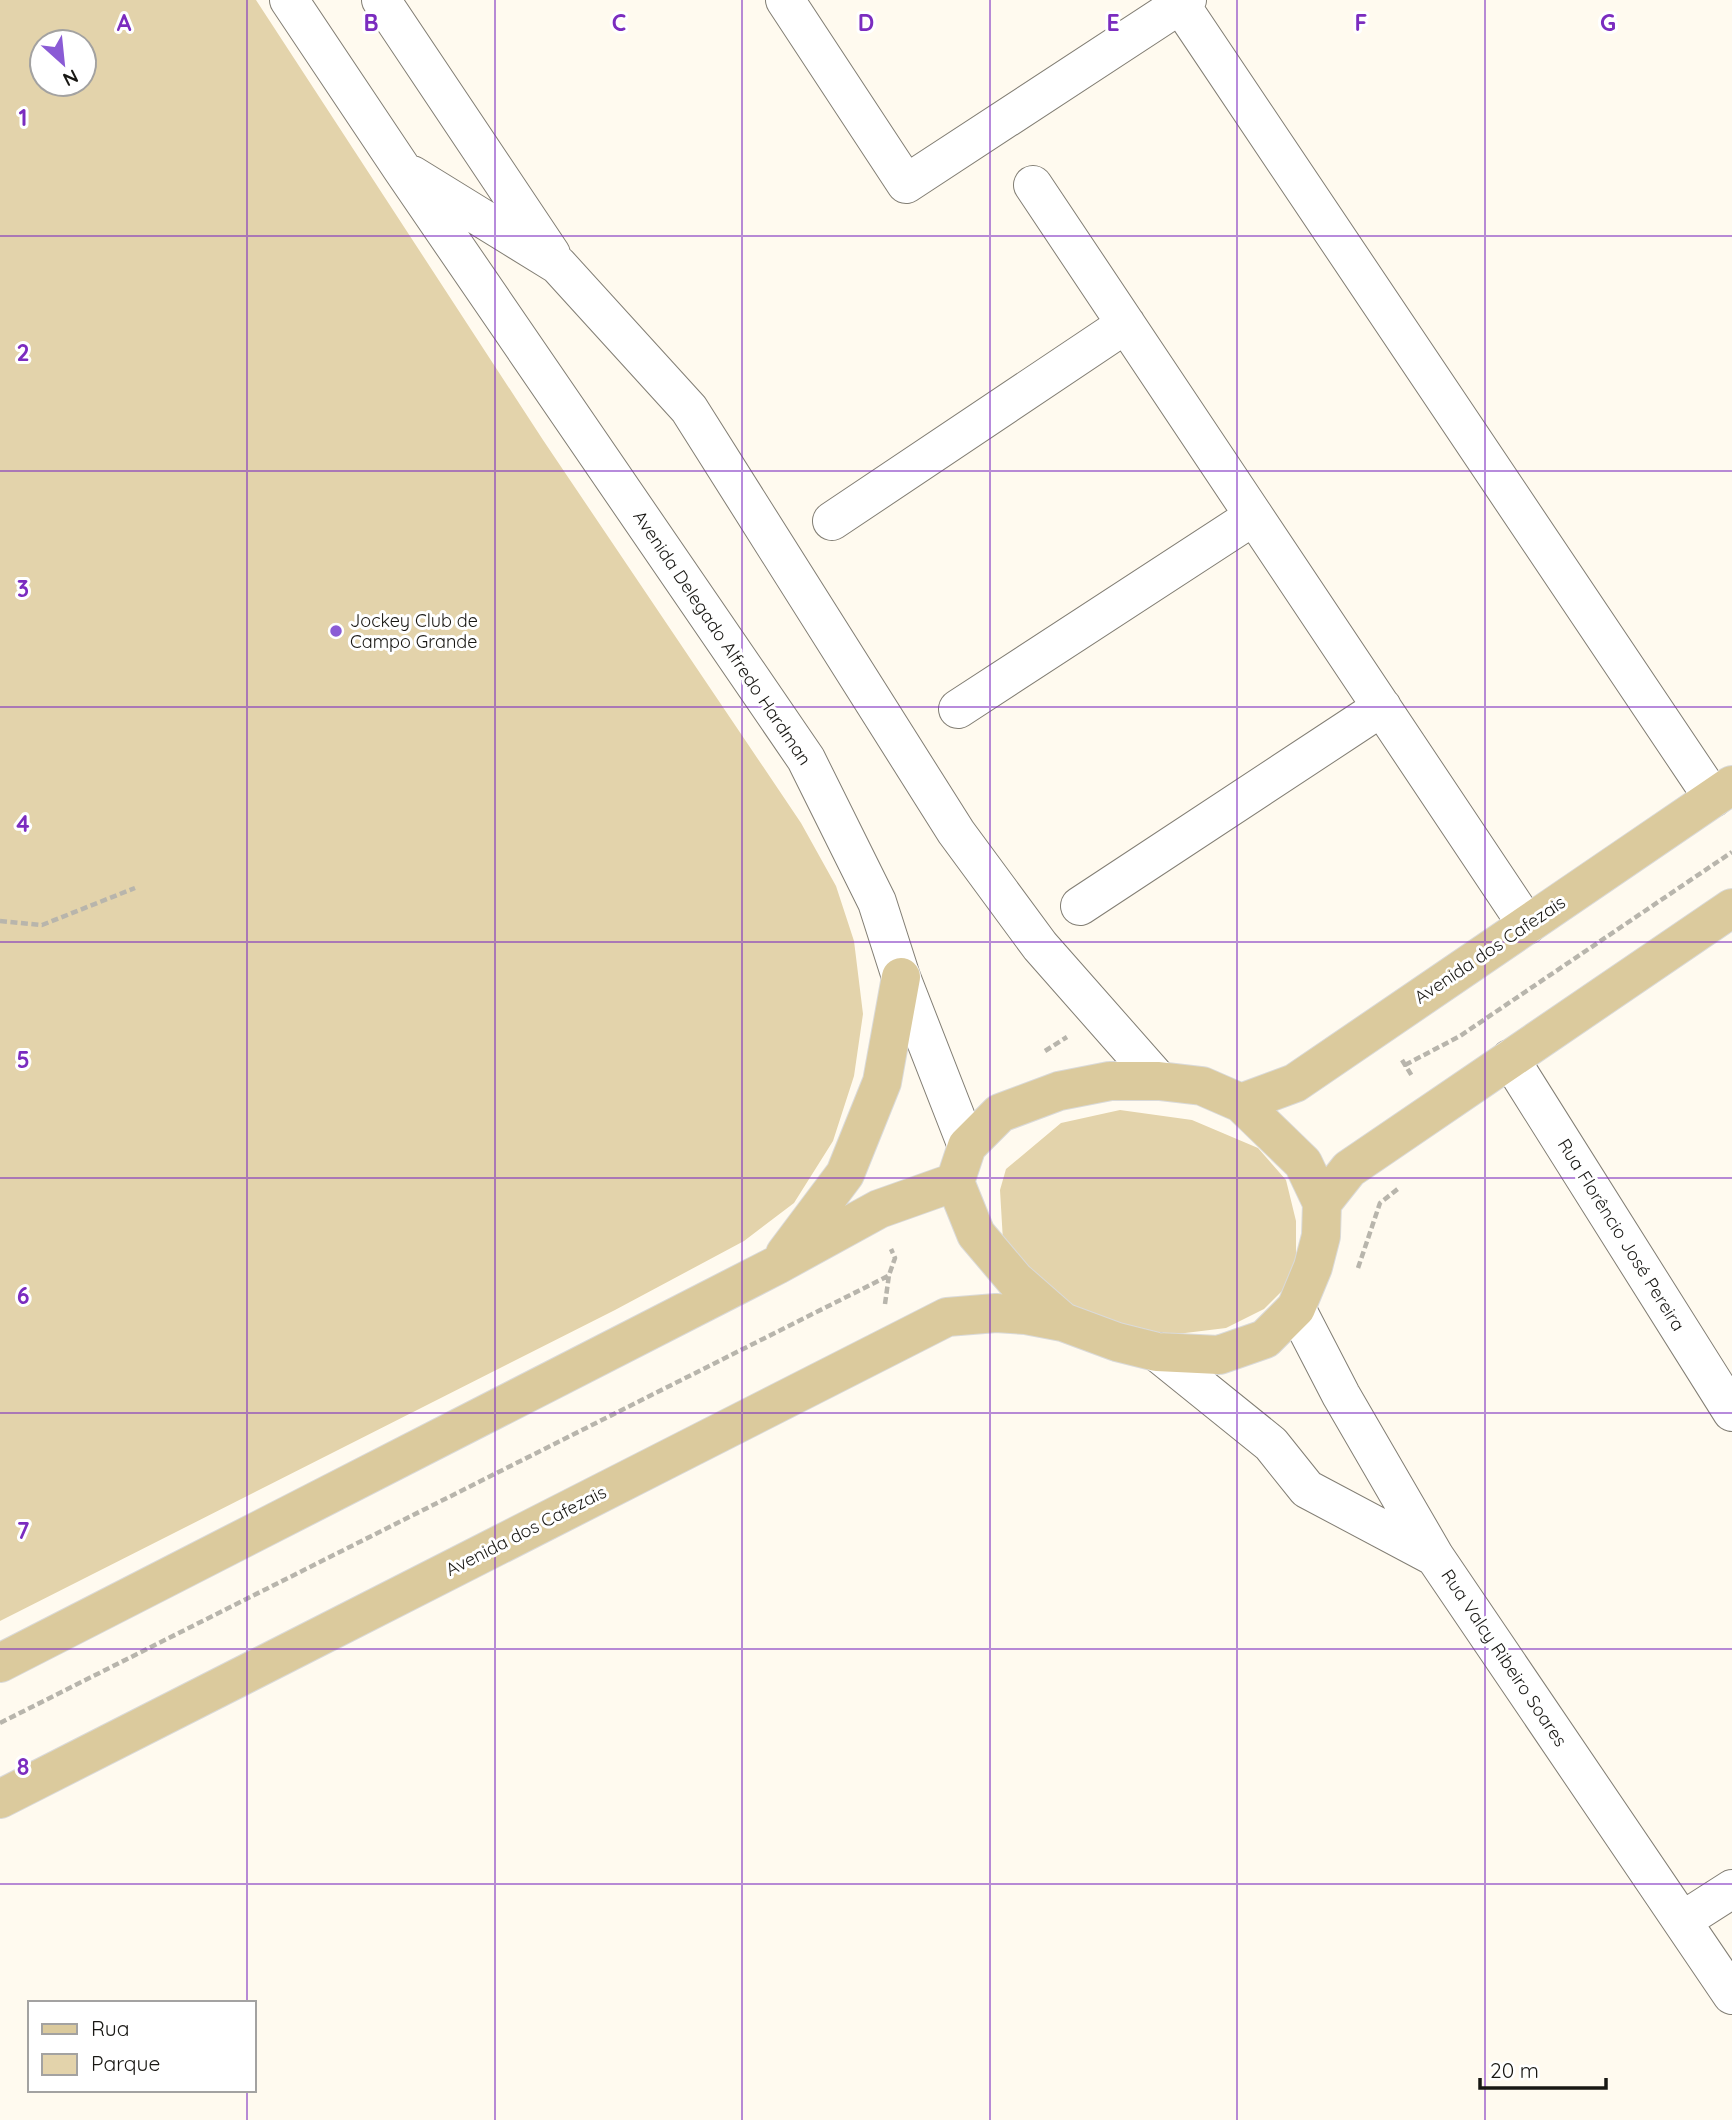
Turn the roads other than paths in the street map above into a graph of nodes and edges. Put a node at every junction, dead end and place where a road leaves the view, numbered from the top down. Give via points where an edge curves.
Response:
1 (289, 0) edge
2 (382, 0) edge
3 (785, 0) edge
4 (1183, 2) edge
5 (402, 169) junction
6 (1033, 184) dead end
7 (558, 265) junction
8 (1126, 324) junction
9 (1254, 516) junction
10 (832, 521) dead end
11 (1382, 707) junction
12 (958, 709) dead end
13 (1722, 792) edge
14 (1080, 906) dead end
15 (1732, 908) edge
16 (1527, 925) junction
17 (901, 977) junction
18 (1510, 1059) junction
19 (1159, 1081) junction
20 (1241, 1103) junction
21 (967, 1146) junction
22 (955, 1182) junction
23 (1322, 1203) junction
24 (777, 1265) junction
25 (1296, 1308) junction
26 (1063, 1322) junction
27 (1157, 1352) junction
28 (1732, 1412) edge
29 (1436, 1557) junction
30 (0, 1663) edge
31 (0, 1799) edge
32 (1732, 1889) edge
33 (1682, 1922) junction
34 (1732, 1995) edge

1 - 5 street, Avenida Delegado Alfredo Hardman
2 - 7 street, Avenida Delegado Alfredo Hardman
3 - 4 street via 906,184
4 - 13 street
5 - 7 street, Avenida Delegado Alfredo Hardman
5 - 17 street, Avenida Delegado Alfredo Hardman via 806,759 877,902
6 - 8 street
7 - 19 street, Avenida Delegado Alfredo Hardman via 690,409 956,832 1040,946
8 - 9 street
8 - 10 street
9 - 11 street
9 - 12 street
11 - 14 street
11 - 16 street
13 - 16 main road, Avenida dos Cafezais
15 - 18 main road
16 - 20 main road, Avenida dos Cafezais via 1295,1083
17 - 21 street, Avenida Delegado Alfredo Hardman
17 - 24 main road via 882,1082 845,1174
18 - 23 main road via 1349,1169
18 - 28 street, Rua Florêncio José Pereira
19 - 20 main road via 1202,1086
19 - 21 main road via 1110,1081 1059,1091 1000,1113
20 - 23 main road via 1303,1163
21 - 22 main road
22 - 24 main road via 879,1209
22 - 26 main road via 976,1234 1015,1280
23 - 25 main road via 1321,1236
24 - 30 main road
25 - 27 main road via 1265,1339 1219,1355
25 - 29 street, Rua Valcy Ribeiro Soares
26 - 27 main road
26 - 31 main road, Avenida dos Cafezais via 996,1313 947,1317
27 - 29 street via 1271,1444 1307,1489
29 - 33 street, Rua Valcy Ribeiro Soares
32 - 33 street
33 - 34 street, Rua Valcy Ribeiro Soares

